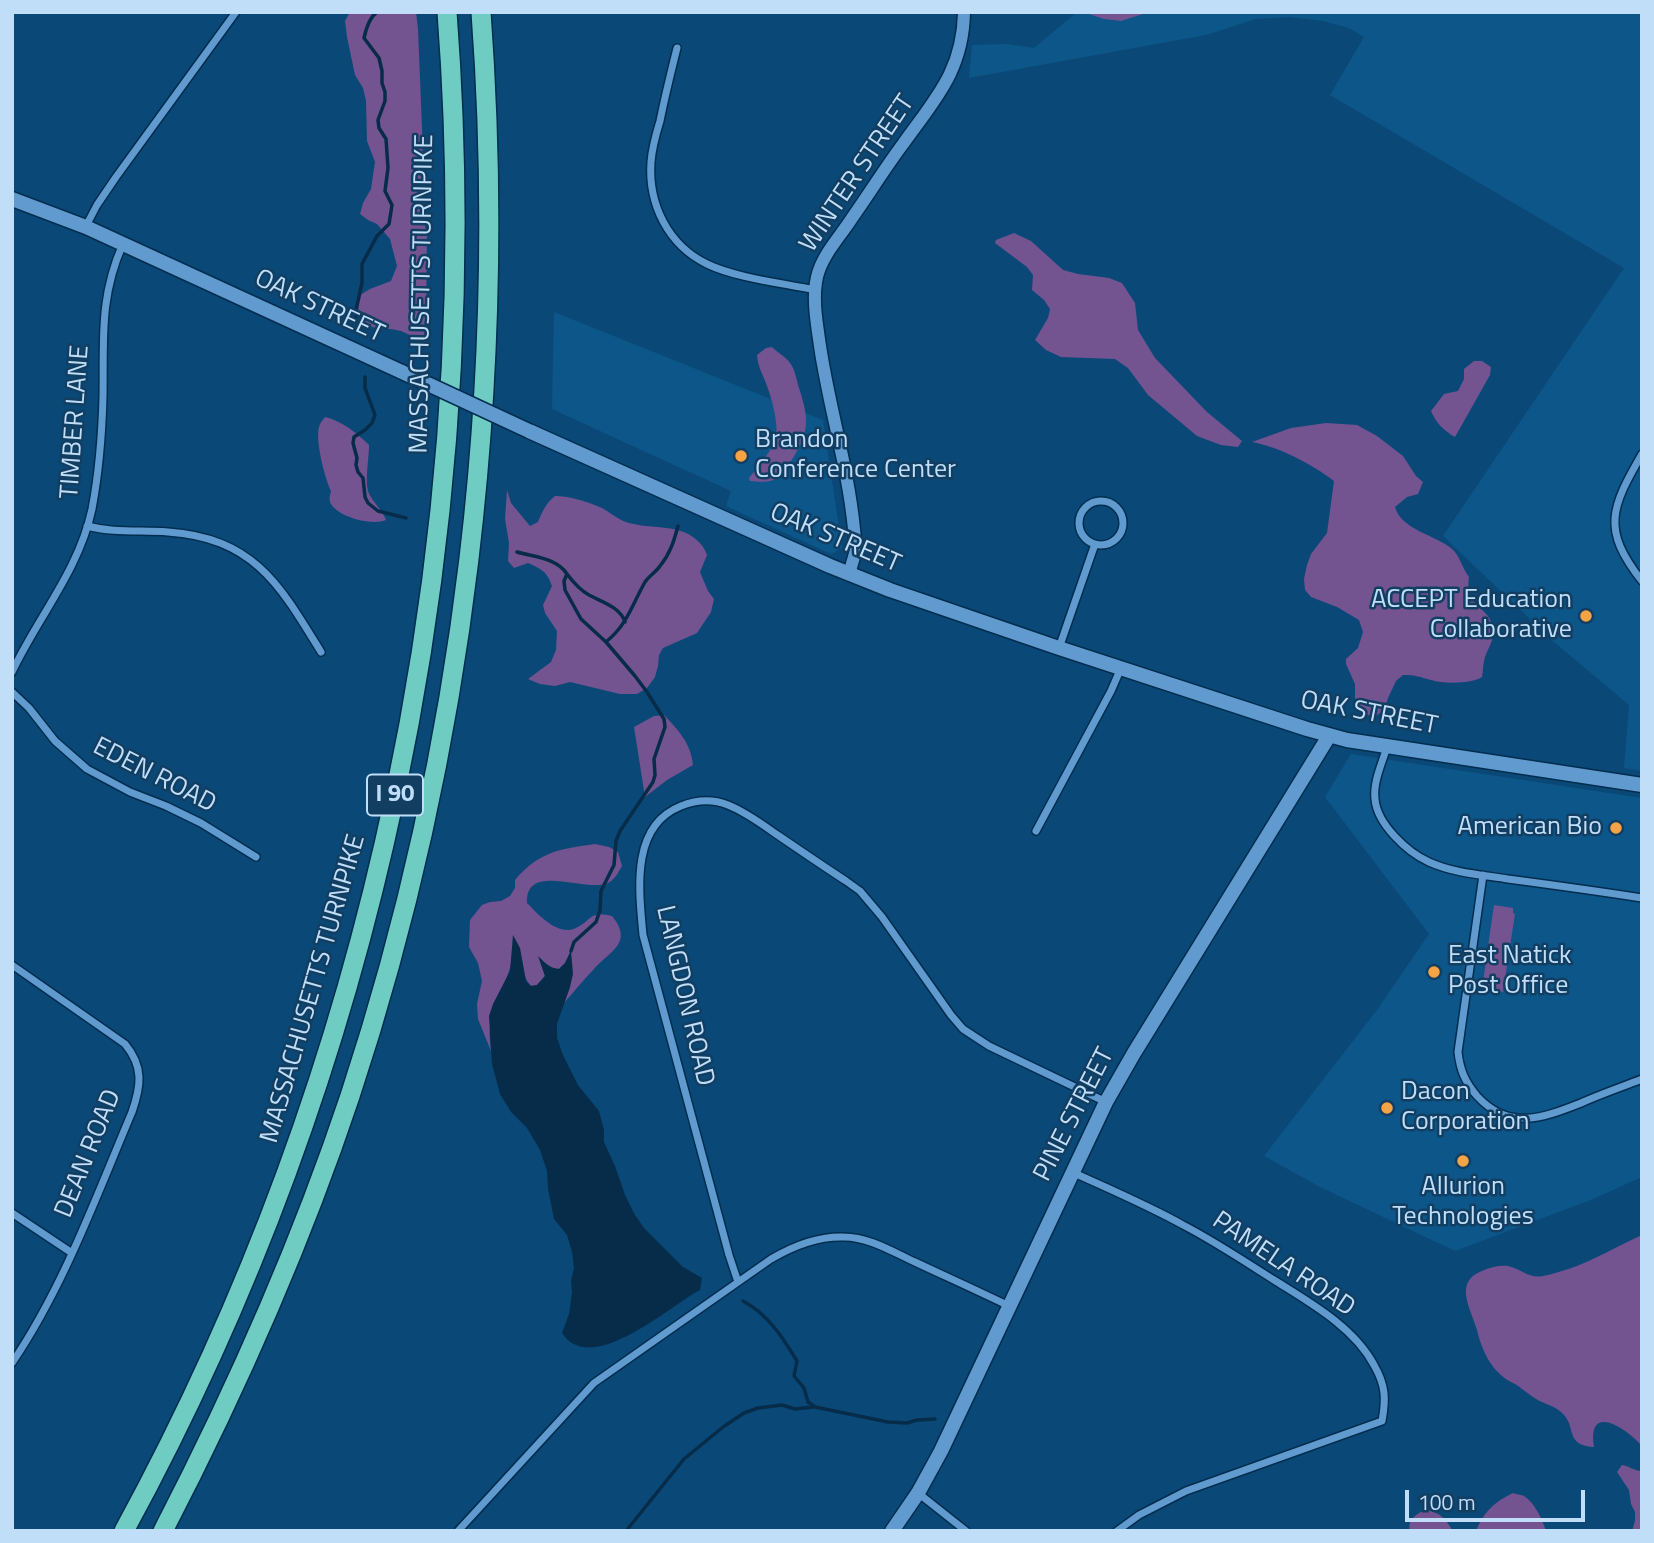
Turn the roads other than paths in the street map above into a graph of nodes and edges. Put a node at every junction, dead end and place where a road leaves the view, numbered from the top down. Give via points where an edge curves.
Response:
1 (236, 12) edge
2 (447, 12) edge
3 (481, 12) edge
4 (964, 12) edge
5 (677, 48) dead end
6 (12, 199) edge
7 (86, 227) junction
8 (123, 244) junction
9 (815, 290) junction
10 (1642, 454) edge
11 (87, 526) junction
12 (1095, 544) junction
13 (849, 573) junction
14 (1642, 581) edge
15 (1059, 648) junction
16 (321, 652) dead end
17 (1121, 668) junction
18 (12, 672) edge
19 (12, 692) edge
20 (1329, 736) junction
21 (1387, 745) junction
22 (1642, 785) edge
23 (1036, 831) dead end
24 (256, 857) dead end
25 (1483, 875) junction
26 (1642, 898) edge
27 (12, 965) edge
28 (1642, 1079) edge
29 (1105, 1102) junction
30 (1072, 1172) junction
31 (12, 1213) edge
32 (72, 1253) junction
33 (738, 1282) junction
34 (1009, 1306) junction
35 (12, 1363) edge
36 (918, 1493) junction
37 (124, 1531) edge
38 (163, 1531) edge
39 (458, 1531) edge
40 (892, 1531) edge
41 (966, 1531) edge
42 (1117, 1531) edge

1 - 7 street via 116,177
2 - 37 highway, MASSACHUSETTS TURNPIKE / I 90 via 455,216 450,395 436,549 397,790 342,1006 278,1196 209,1360
3 - 38 highway, I 90 via 489,258 481,437 462,615 431,792 389,965 325,1167 240,1375
4 - 9 street, WINTER STREET via 961,47 946,84 833,246 820,267
5 - 9 street via 651,162 659,214 678,243 706,263
6 - 7 main road, OAK STREET
7 - 8 main road, OAK STREET
8 - 11 street, TIMBER LANE via 105,301 101,437
8 - 13 main road, OAK STREET, bridge
9 - 13 street, WINTER STREET via 822,358 855,528 855,557
10 - 14 street via 1621,491 1615,523 1621,550
11 - 16 street via 119,532 179,533 233,548 278,586
11 - 18 street, TIMBER LANE via 70,570
12 - 12 street via 1108,544 1121,533 1123,517 1112,503 1096,501 1080,516 1080,531
12 - 15 street
13 - 15 main road, OAK STREET
15 - 17 main road, OAK STREET
17 - 20 main road, OAK STREET
17 - 23 street
19 - 24 street, EDEN ROAD via 55,741 88,769 201,823
20 - 21 main road, OAK STREET
20 - 29 main road, PINE STREET
21 - 22 main road, OAK STREET
21 - 25 street via 1374,797 1387,827 1426,861
25 - 26 street
25 - 28 street via 1458,1040 1459,1067 1471,1088 1498,1113 1520,1119 1553,1114
27 - 32 street, DEAN ROAD via 125,1044 139,1071 132,1112
29 - 30 main road, PINE STREET
29 - 33 street, LANGDON ROAD via 963,1029 871,903 823,865 729,805 703,800 673,809 661,818 645,844 640,893 643,934
30 - 34 main road, PINE STREET
30 - 42 street, PAMELA ROAD via 1203,1236 1324,1314 1367,1354 1380,1378 1385,1401 1382,1421 1186,1491
31 - 32 street
32 - 35 street, DEAN ROAD
33 - 34 street via 787,1250 848,1237 878,1245
33 - 39 street via 594,1383
34 - 36 main road, PINE STREET
36 - 40 main road, PINE STREET
36 - 41 street

